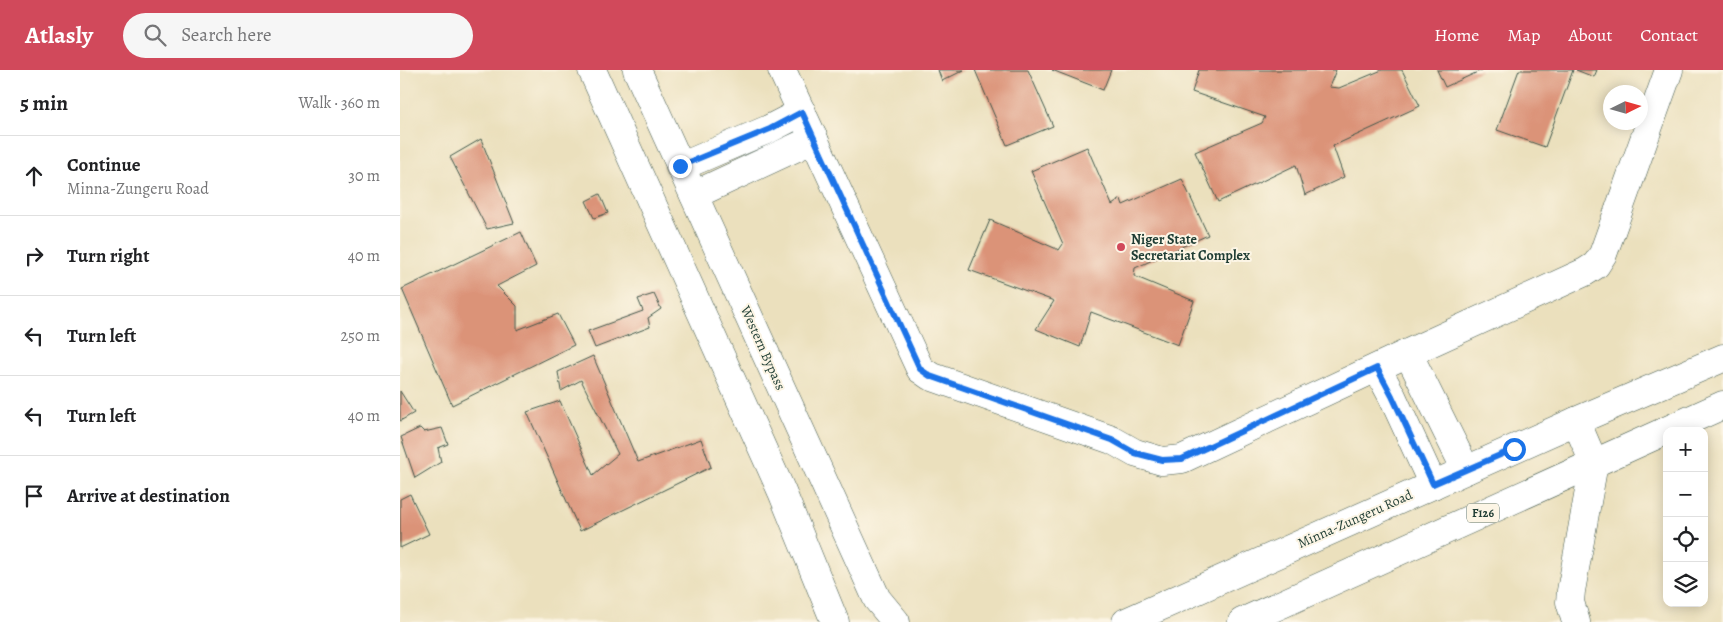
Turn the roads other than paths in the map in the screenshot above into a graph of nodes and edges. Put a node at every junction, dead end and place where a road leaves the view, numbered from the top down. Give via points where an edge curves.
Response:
1 (592, 70) edge
2 (637, 70) edge
3 (782, 70) edge
4 (1669, 70) edge
5 (802, 112) junction
6 (814, 139) junction
7 (680, 166) junction
8 (694, 195) junction
9 (1408, 352) junction
10 (1723, 358) edge
11 (1377, 368) junction
12 (1723, 405) edge
13 (1576, 421) junction
14 (1594, 462) junction
15 (1466, 470) junction
16 (1433, 484) junction
17 (835, 622) edge
18 (896, 622) edge
19 (1126, 622) edge
20 (1242, 622) edge
21 (1576, 622) edge

1 - 17 main road via 782,492
2 - 7 main road, Western Bypass
3 - 5 main road
4 - 9 main road via 1603,254 1596,265
5 - 6 main road
5 - 7 main road via 770,129
6 - 8 main road
6 - 11 main road via 915,360 920,369 930,376 1112,440 1135,453 1162,460 1182,459
7 - 8 main road, Western Bypass
8 - 18 main road, Western Bypass via 877,598
9 - 11 main road
9 - 15 main road
10 - 13 main road, Minna-Zungeru Road
11 - 16 main road
12 - 14 main road, F126
13 - 14 main road
13 - 15 main road, Minna-Zungeru Road
14 - 20 main road, F126
14 - 21 main road via 1571,591 1570,602
15 - 16 main road, Minna-Zungeru Road
16 - 19 main road, Minna-Zungeru Road

